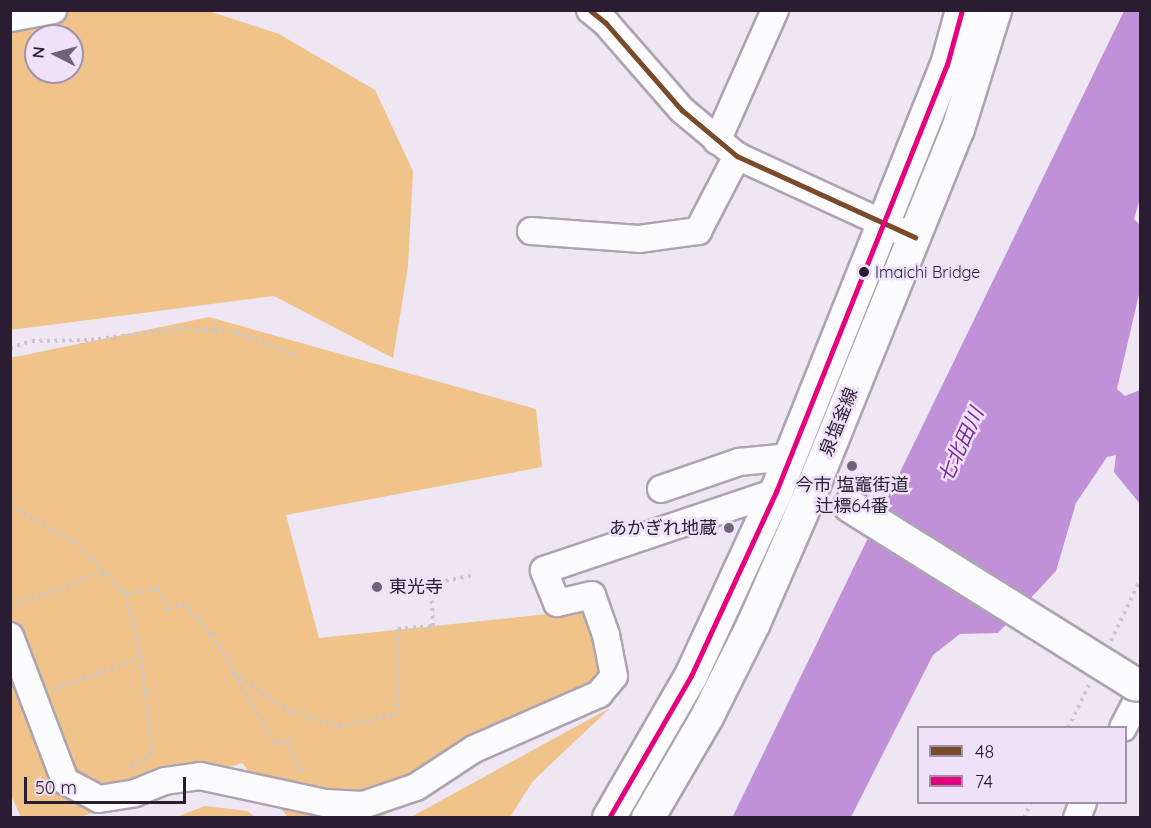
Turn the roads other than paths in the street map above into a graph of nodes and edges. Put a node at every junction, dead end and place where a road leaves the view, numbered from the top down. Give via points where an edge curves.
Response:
1 (53, 10) edge
2 (590, 10) edge
3 (776, 10) edge
4 (962, 10) edge
5 (995, 10) edge
6 (10, 18) edge
7 (717, 141) junction
8 (737, 156) junction
9 (885, 224) junction
10 (531, 231) dead end
11 (915, 237) junction
12 (790, 458) junction
13 (814, 485) junction
14 (661, 489) dead end
15 (767, 495) junction
16 (10, 636) edge
17 (1139, 689) edge
18 (1125, 726) edge
19 (609, 818) edge
20 (648, 818) edge

1 - 6 street
2 - 7 street via 682,110
3 - 7 street
4 - 9 main road, 泉塩釜線 via 947,65
5 - 11 main road, 泉塩釜線 via 958,129
7 - 8 street
8 - 9 street
8 - 10 street via 698,231 639,239
9 - 11 street
9 - 12 main road, 泉塩釜線
11 - 13 main road, 泉塩釜線
12 - 14 street via 739,462
12 - 15 main road, 泉塩釜線
13 - 15 main road
13 - 17 main road, bridge
13 - 20 main road, 泉塩釜線 via 754,623 707,717
15 - 16 street via 544,570 557,603 592,595 606,634 614,676 600,694 474,749 416,787 363,805 325,803 200,776 99,799 65,781
15 - 19 main road, 泉塩釜線 via 691,676
17 - 18 street

